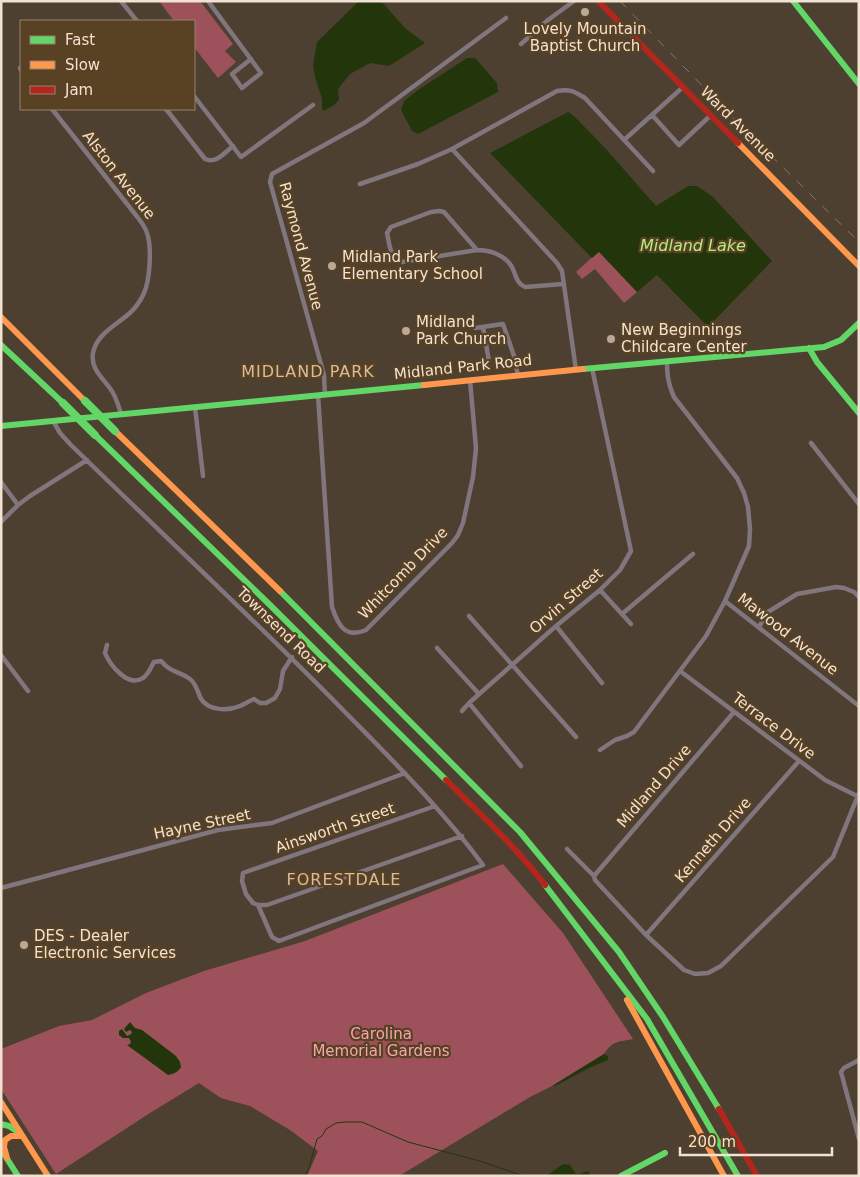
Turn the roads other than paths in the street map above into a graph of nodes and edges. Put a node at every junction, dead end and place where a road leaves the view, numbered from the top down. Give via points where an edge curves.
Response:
1 (121, 1) edge
2 (208, 1) edge
3 (574, 1) edge
4 (598, 1) edge
5 (793, 1) edge
6 (506, 18) dead end
7 (136, 20) edge
8 (520, 44) dead end
9 (250, 59) junction
10 (859, 84) edge
11 (683, 87) junction
12 (195, 97) edge
13 (313, 105) dead end
14 (53, 110) edge
15 (167, 110) edge
16 (652, 115) junction
17 (711, 116) junction
18 (624, 140) junction
19 (233, 146) junction
20 (452, 149) junction
21 (653, 171) dead end
22 (360, 184) dead end
23 (477, 250) junction
24 (859, 266) edge
25 (564, 284) junction
26 (1, 317) edge
27 (859, 323) edge
28 (483, 327) junction
29 (475, 328) dead end
30 (1, 345) edge
31 (809, 348) junction
32 (667, 360) junction
33 (489, 361) dead end
34 (592, 368) junction
35 (576, 370) junction
36 (518, 376) junction
37 (470, 380) junction
38 (322, 395) junction
39 (195, 407) junction
40 (859, 413) edge
41 (121, 414) junction
42 (53, 421) junction
43 (1, 426) edge
44 (811, 443) dead end
45 (87, 460) junction
46 (204, 476) dead end
47 (1, 482) edge
48 (859, 504) edge
49 (18, 505) junction
50 (1, 522) edge
51 (693, 554) dead end
52 (600, 590) junction
53 (331, 592) joint
54 (859, 596) edge
55 (725, 601) junction
56 (622, 614) junction
57 (469, 616) dead end
58 (631, 624) dead end
59 (556, 626) junction
60 (759, 627) junction
61 (107, 645) dead end
62 (436, 648) dead end
63 (1, 655) edge
64 (292, 658) junction
65 (512, 665) junction
66 (680, 671) junction
67 (602, 683) dead end
68 (28, 690) dead end
69 (479, 694) junction
70 (469, 703) junction
71 (859, 706) edge
72 (462, 711) dead end
73 (734, 712) junction
74 (576, 737) dead end
75 (600, 750) dead end
76 (799, 761) junction
77 (521, 766) dead end
78 (405, 772) junction
79 (858, 794) edge
80 (435, 806) junction
81 (462, 836) junction
82 (567, 848) dead end
83 (594, 876) junction
84 (1, 888) edge
85 (258, 905) junction
86 (646, 936) junction
87 (609, 968) junction
88 (859, 1060) edge
89 (1, 1102) edge
90 (1, 1124) edge
91 (732, 1131) junction
92 (22, 1136) junction
93 (859, 1139) edge
94 (1, 1150) edge
95 (665, 1153) dead end
96 (6, 1158) junction
97 (18, 1176) edge
98 (48, 1176) edge
99 (621, 1176) edge
100 (724, 1176) edge
101 (738, 1176) edge
102 (757, 1176) edge
103 (761, 1176) edge

1 - 7 street
2 - 9 street
3 - 8 street
4 - 11 main road, Ward Avenue
5 - 10 main road
6 - 38 street, Raymond Avenue via 364,123 272,174 270,182 324,375
9 - 9 street via 261,73 242,88 232,74
11 - 16 street
11 - 17 main road, Ward Avenue
12 - 19 street
13 - 19 street via 241,158
14 - 41 street, Alston Avenue via 147,232 150,260 145,291 140,302 110,327 96,345 93,355 95,368 112,392
15 - 19 street via 209,161
16 - 17 street via 679,145
16 - 18 street
17 - 24 main road, Ward Avenue
18 - 20 street via 584,98 567,90 557,91
18 - 21 street
20 - 22 street
20 - 25 street via 557,263
23 - 23 street via 402,262 392,253 387,233 391,227 439,211 444,212
23 - 25 street via 500,256 511,266 520,285 525,287
25 - 35 street
26 - 91 main road, bridge via 520,832 619,952 663,1016
27 - 31 main road, Midland Park Road via 836,343
28 - 29 street
28 - 33 street
28 - 36 street via 503,324
30 - 87 main road, bridge via 270,604 480,814 534,872
31 - 32 main road, Midland Park Road
31 - 40 main road
32 - 34 main road, Midland Park Road
32 - 55 street via 667,378 674,397 737,478 748,507 749,546
34 - 35 main road, Midland Park Road
34 - 52 street, Orvin Street via 631,551 620,570
35 - 36 main road, Midland Park Road
36 - 37 main road, Midland Park Road
37 - 38 main road, Midland Park Road
37 - 53 street, Whitcomb Drive via 476,448 473,477 458,535 366,630 357,634 342,628 332,607
38 - 39 main road, Midland Park Road
38 - 53 street, Raymond Avenue
39 - 41 main road, Midland Park Road
39 - 46 street
41 - 42 main road, Midland Park Road
42 - 43 main road, Midland Park Road
42 - 45 street, Townsend Road via 60,433
44 - 48 street
45 - 49 street
45 - 64 street, Townsend Road
47 - 49 street
49 - 50 street
51 - 56 street
52 - 56 street
52 - 59 street, Orvin Street
54 - 60 street via 836,586 797,594 768,612
55 - 60 street, Mawood Avenue
55 - 66 street via 706,636
56 - 58 street
57 - 65 street
59 - 65 street, Orvin Street
59 - 67 street
60 - 71 street, Mawood Avenue
61 - 64 street via 105,653 109,663 122,675 137,681 145,677 154,662 161,661 167,668 192,680 207,706 218,709 241,706 254,699 266,703 275,698 283,671
62 - 69 street
63 - 68 street
64 - 78 street, Townsend Road
65 - 69 street, Orvin Street
65 - 74 street
66 - 73 street, Terrace Drive
66 - 75 street via 634,732
69 - 70 street, Orvin Street
70 - 72 street, Orvin Street
70 - 77 street
73 - 76 street, Terrace Drive
73 - 83 street, Midland Drive
76 - 79 street, Terrace Drive via 825,780
76 - 86 street, Kenneth Drive
78 - 80 street, Townsend Road
78 - 84 street, Hayne Street via 272,823 218,830
79 - 86 street via 833,857 721,966 708,973 695,974 684,970
80 - 81 street, Townsend Road
80 - 85 street, Ainsworth Street via 243,873 246,894
81 - 85 street via 267,905
81 - 85 street, Townsend Road via 483,865 279,941 272,937
82 - 83 street
83 - 86 street
87 - 100 main road
87 - 101 main road via 646,1020
88 - 93 street via 840,1072
89 - 92 main road
90 - 92 main road via 10,1126
91 - 102 main road
91 - 103 main road
92 - 96 main road via 6,1138 3,1145
92 - 98 main road
94 - 96 main road
95 - 99 main road
96 - 97 main road

